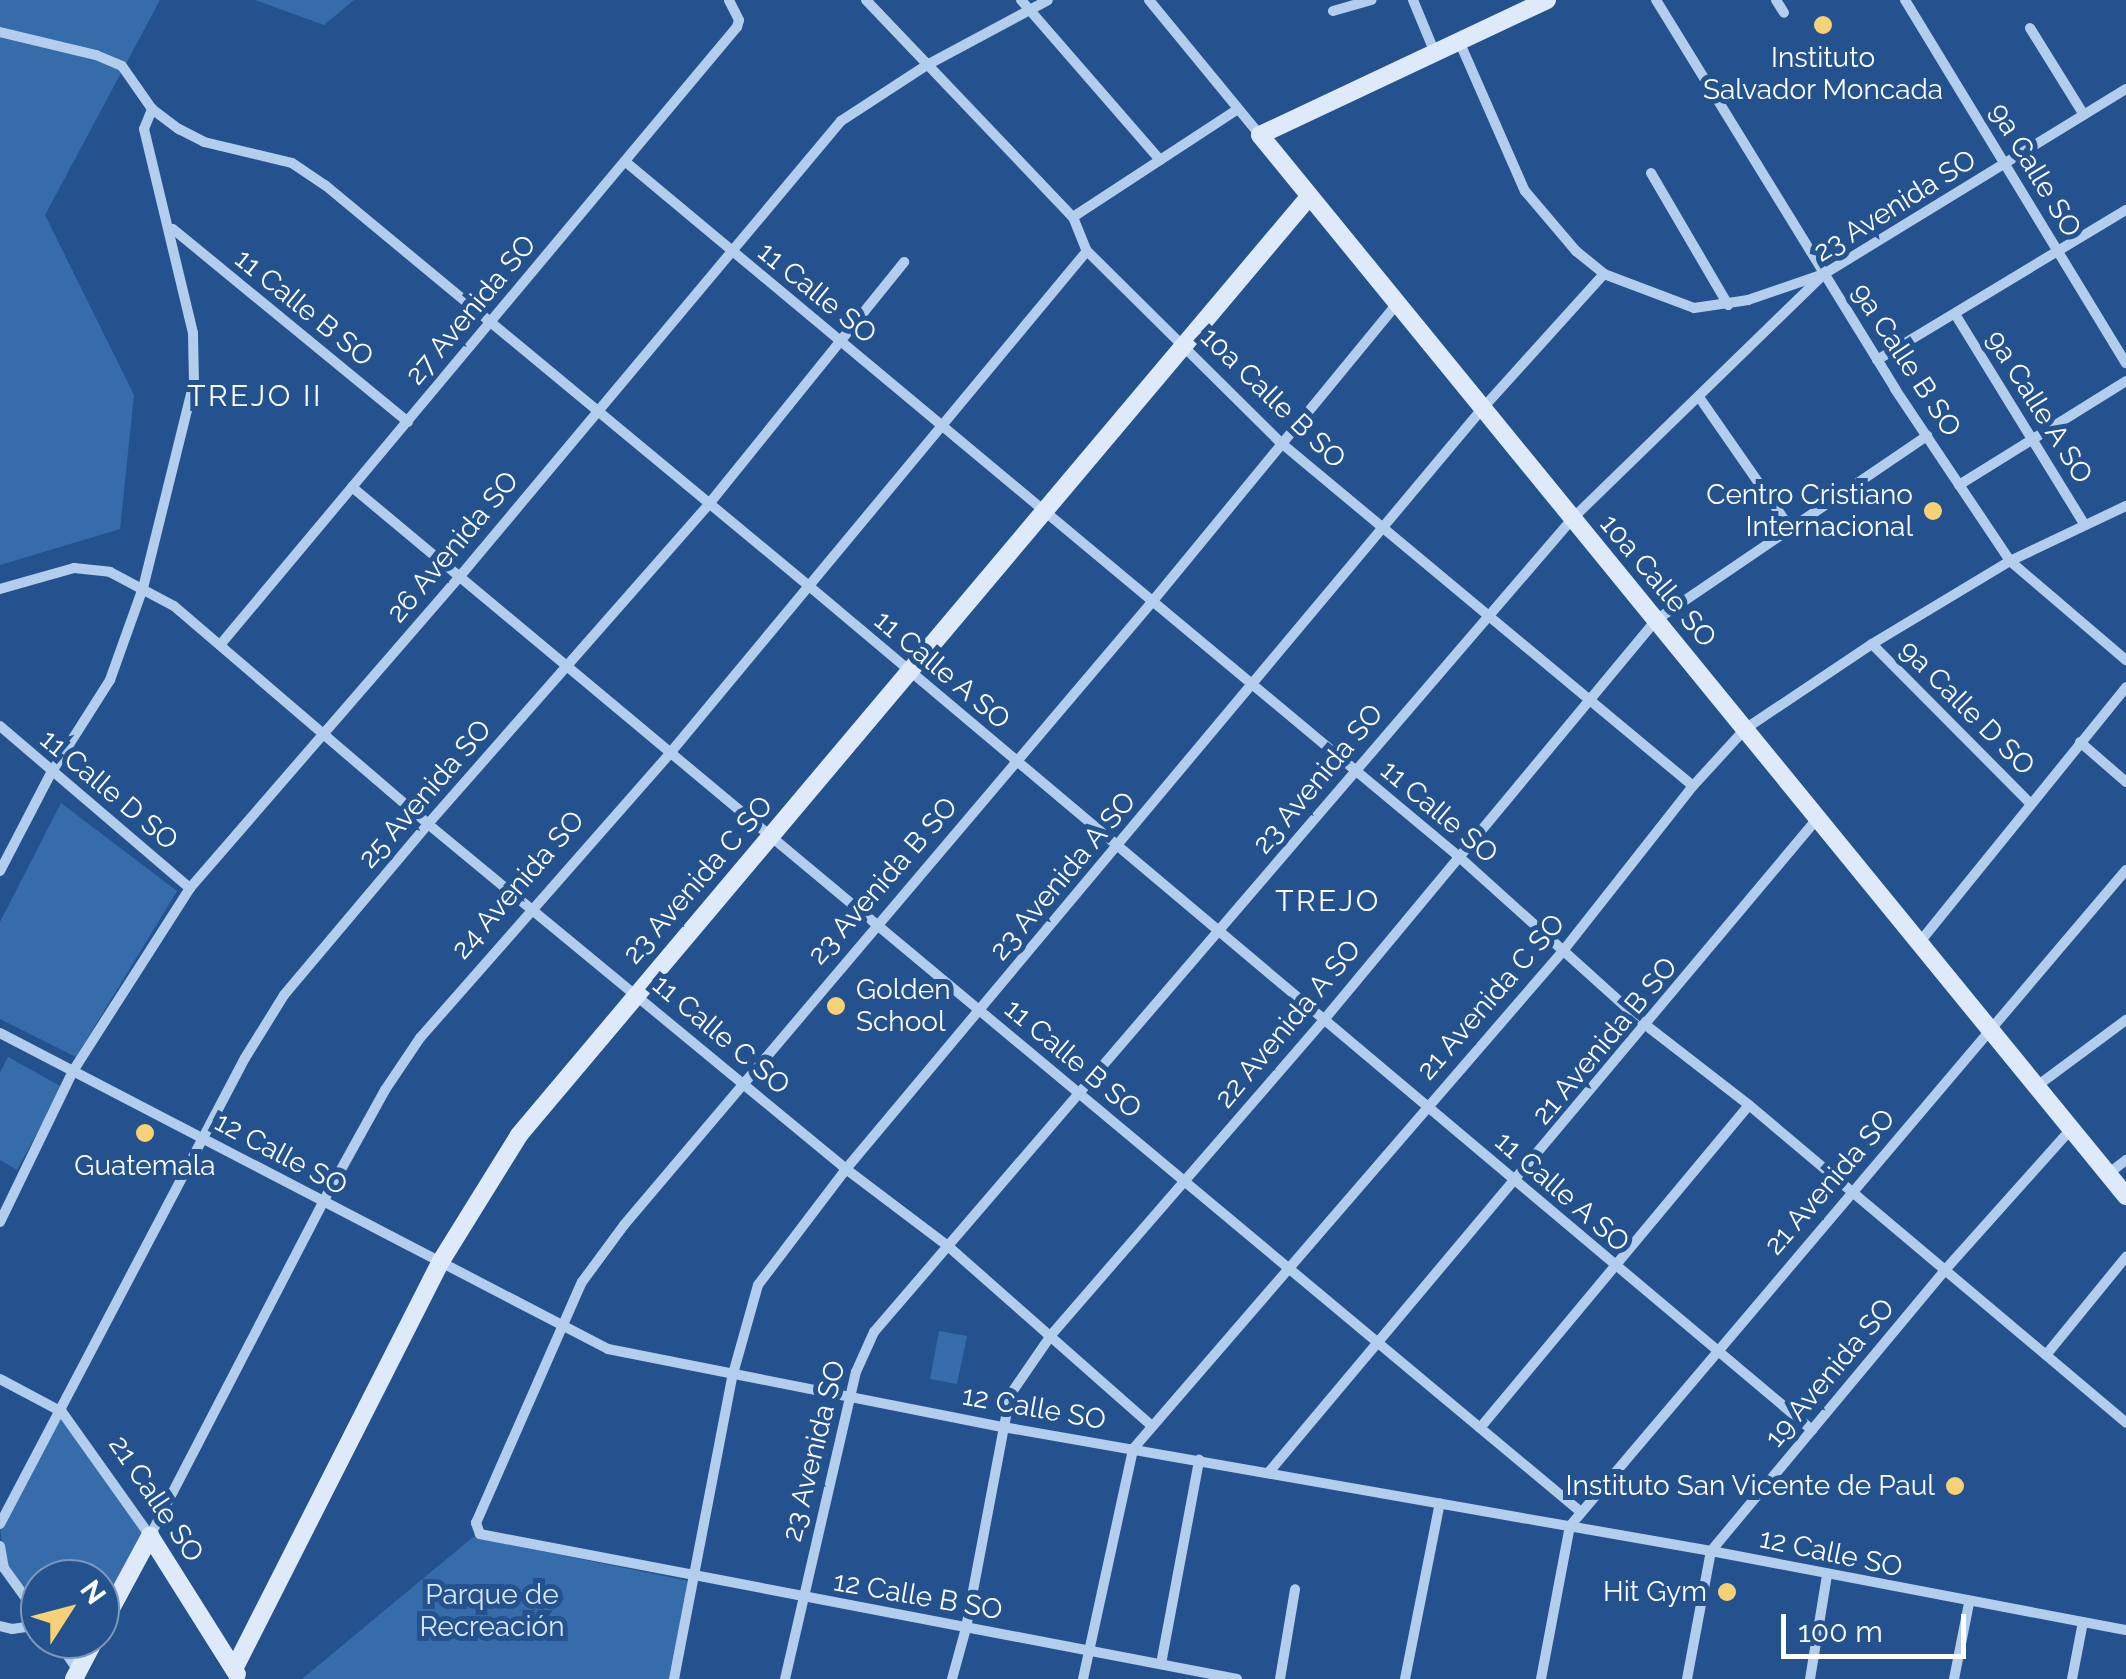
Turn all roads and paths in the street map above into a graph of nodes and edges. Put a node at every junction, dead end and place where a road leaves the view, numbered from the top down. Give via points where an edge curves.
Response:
1 (729, 0) edge
2 (866, 0) edge
3 (1020, 0) edge
4 (1048, 0) edge
5 (1149, 0) edge
6 (1371, 0) edge
7 (1413, 0) edge
8 (1546, 0) edge
9 (1656, 0) edge
10 (1776, 0) edge
11 (1923, 0) edge
12 (1907, 3) edge
13 (1333, 11) dead end
14 (1031, 12) junction
15 (1784, 13) dead end
16 (2030, 28) dead end
17 (0, 32) edge
18 (1459, 41) junction
19 (1435, 52) junction
20 (927, 65) junction
21 (2126, 89) edge
22 (1238, 109) junction
23 (152, 110) junction
24 (2084, 115) junction
25 (1260, 135) junction
26 (1160, 160) junction
27 (627, 163) junction
28 (2005, 164) junction
29 (1651, 173) dead end
30 (1308, 198) junction
31 (2126, 210) edge
32 (1073, 217) junction
33 (172, 228) junction
34 (1086, 251) junction
35 (731, 252) junction
36 (2059, 253) junction
37 (904, 262) dead end
38 (1604, 274) junction
39 (1824, 274) junction
40 (1396, 305) junction
41 (1728, 305) junction
42 (1954, 314) junction
43 (489, 320) junction
44 (841, 341) junction
45 (1184, 342) junction
46 (1877, 360) junction
47 (2126, 362) edge
48 (2126, 382) edge
49 (1699, 398) junction
50 (1482, 409) junction
51 (595, 410) junction
52 (408, 422) junction
53 (943, 427) junction
54 (1927, 436) junction
55 (2032, 439) junction
56 (1280, 442) junction
57 (1959, 484) junction
58 (352, 487) junction
59 (709, 504) junction
60 (2126, 506) edge
61 (1044, 515) junction
62 (1572, 520) junction
63 (2084, 524) junction
64 (1790, 528) junction
65 (1383, 530) junction
66 (2010, 560) junction
67 (461, 575) junction
68 (808, 586) junction
69 (143, 588) junction
70 (0, 589) edge
71 (1152, 602) junction
72 (1488, 614) junction
73 (1656, 620) junction
74 (1872, 644) junction
75 (220, 645) junction
76 (2126, 660) edge
77 (566, 664) junction
78 (909, 673) junction
79 (1253, 686) junction
80 (2126, 687) edge
81 (1590, 702) junction
82 (0, 726) edge
83 (1744, 729) junction
84 (323, 736) junction
85 (2080, 742) junction
86 (671, 752) junction
87 (1015, 762) junction
88 (1355, 770) junction
89 (51, 773) junction
90 (2126, 782) edge
91 (1693, 786) junction
92 (2030, 803) junction
93 (1817, 819) junction
94 (428, 824) junction
95 (772, 838) junction
96 (1117, 846) junction
97 (1457, 855) junction
98 (2126, 870) edge
99 (0, 871) edge
100 (190, 888) junction
101 (532, 910) junction
102 (875, 924) junction
103 (1219, 931) junction
104 (1919, 943) junction
105 (1563, 951) junction
106 (636, 994) junction
107 (980, 1011) junction
108 (1323, 1020) junction
109 (2126, 1020) edge
110 (1647, 1026) junction
111 (1991, 1030) junction
112 (0, 1033) edge
113 (73, 1071) junction
114 (742, 1082) junction
115 (2037, 1086) junction
116 (1080, 1095) junction
117 (1426, 1105) junction
118 (1749, 1105) junction
119 (2071, 1129) junction
120 (204, 1138) junction
121 (2126, 1160) edge
122 (846, 1168) junction
123 (2108, 1174) junction
124 (1516, 1181) junction
125 (1184, 1182) junction
126 (1850, 1192) junction
127 (2126, 1196) edge
128 (323, 1202) junction
129 (0, 1222) edge
130 (950, 1247) junction
131 (2126, 1257) edge
132 (440, 1261) junction
133 (1289, 1268) junction
134 (1616, 1268) junction
135 (1945, 1270) junction
136 (562, 1326) junction
137 (1052, 1334) junction
138 (1380, 1344) junction
139 (1715, 1352) junction
140 (2046, 1355) junction
141 (734, 1374) junction
142 (0, 1379) edge
143 (851, 1395) junction
144 (62, 1412) junction
145 (2126, 1422) edge
146 (1151, 1425) junction
147 (1003, 1426) junction
148 (1480, 1428) junction
149 (1812, 1430) junction
150 (1133, 1449) junction
151 (1198, 1460) junction
152 (1269, 1472) junction
153 (1440, 1502) junction
154 (1581, 1512) junction
155 (0, 1524) edge
156 (1570, 1526) junction
157 (476, 1529) joint
158 (150, 1536) junction
159 (0, 1546) edge
160 (1711, 1551) junction
161 (1826, 1576) junction
162 (694, 1577) junction
163 (1295, 1589) dead end
164 (20, 1592) edge
165 (120, 1592) edge
166 (802, 1598) junction
167 (1969, 1603) junction
168 (2083, 1622) junction
169 (966, 1628) junction
170 (2126, 1630) edge
171 (1091, 1650) junction
172 (1161, 1664) junction
173 (236, 1674) edge
174 (674, 1679) edge
175 (785, 1679) edge
176 (952, 1679) edge
177 (1082, 1679) edge
178 (1236, 1679) edge
179 (1280, 1679) edge
180 (1406, 1679) edge
181 (1541, 1679) edge
182 (1687, 1679) edge
183 (1810, 1679) edge
184 (1954, 1679) edge
185 (2072, 1679) edge

1 - 27 street, 27 Avenida SO via 738,27
2 - 20 street, 10a Calle B SO
3 - 14 street
4 - 14 street, 26 Avenida SO
5 - 22 street, 10a Calle SO
6 - 13 street
7 - 19 street
8 - 18 street
9 - 39 street, 9a Calle B SO via 1718,112
10 - 15 street
11 - 12 street
12 - 28 street, 9a Calle SO
14 - 20 street, 26 Avenida SO
14 - 26 street
16 - 24 street
17 - 23 street, 11 Calle A SO via 122,66
18 - 19 street
18 - 38 street via 1525,191
19 - 25 street
20 - 32 street, 10a Calle B SO
20 - 35 street, 26 Avenida SO via 841,121
21 - 24 street, 23 Avenida SO
22 - 25 street, 10a Calle SO
22 - 26 street
23 - 33 street via 144,129
23 - 43 street, 11 Calle A SO via 204,142 292,163
24 - 28 street, 23 Avenida SO
25 - 30 street, 10a Calle SO
26 - 32 street
27 - 35 street, 11 Calle SO
27 - 43 street, 27 Avenida SO
28 - 36 street, 9a Calle SO
28 - 39 street, 23 Avenida SO
29 - 41 street
30 - 40 street, 10a Calle SO
30 - 45 street, 23 Avenida C SO
31 - 36 street
32 - 34 street, 10a Calle B SO
33 - 52 street, 11 Calle B SO
33 - 69 street via 193,333 194,382
34 - 45 street, 10a Calle B SO
34 - 53 street, 24 Avenida SO
35 - 44 street, 11 Calle SO
35 - 51 street, 26 Avenida SO
36 - 42 street
36 - 47 street, 9a Calle SO
37 - 44 street, 25 Avenida SO
38 - 41 street via 1672,303
38 - 50 street, 23 Avenida A SO
39 - 41 street
39 - 46 street, 9a Calle B SO
39 - 49 street, 23 Avenida SO
40 - 50 street, 10a Calle SO
40 - 56 street, 23 Avenida B SO
42 - 46 street
42 - 55 street, 9a Calle A SO
43 - 51 street, 11 Calle A SO
43 - 52 street, 27 Avenida SO
44 - 53 street, 11 Calle SO
44 - 59 street, 25 Avenida SO
45 - 56 street, 10a Calle B SO
45 - 61 street, 23 Avenida C SO
46 - 54 street, 9a Calle B SO
48 - 55 street
49 - 62 street, 23 Avenida SO
49 - 64 street
50 - 62 street, 10a Calle SO
50 - 65 street, 23 Avenida A SO
51 - 59 street, 11 Calle A SO
51 - 67 street, 26 Avenida SO
52 - 58 street, 27 Avenida SO
53 - 61 street, 11 Calle SO
53 - 68 street, 24 Avenida SO
54 - 57 street, 9a Calle B SO
54 - 64 street, 22 Avenida A SO
55 - 57 street
55 - 63 street, 9a Calle A SO
56 - 65 street, 10a Calle B SO
56 - 71 street, 23 Avenida B SO
57 - 66 street, 9a Calle B SO
58 - 67 street, 11 Calle B SO
58 - 75 street, 27 Avenida SO
59 - 68 street, 11 Calle A SO
59 - 77 street, 25 Avenida SO
60 - 63 street, 21 Avenida C SO
61 - 71 street, 11 Calle SO
61 - 78 street, 23 Avenida C SO
62 - 72 street, 23 Avenida SO
62 - 73 street, 10a Calle SO
63 - 66 street, 21 Avenida C SO
64 - 73 street, 22 Avenida A SO
65 - 72 street, 10a Calle B SO
65 - 79 street, 23 Avenida A SO
66 - 74 street, 21 Avenida C SO
66 - 76 street, 9a Calle B SO
67 - 77 street, 11 Calle B SO
67 - 84 street, 26 Avenida SO
68 - 78 street, 11 Calle A SO
68 - 86 street, 24 Avenida SO
69 - 70 street, 11 Calle C SO via 110,572 74,568
69 - 75 street, 11 Calle C SO
69 - 89 street via 110,680
71 - 79 street, 11 Calle SO
71 - 87 street, 23 Avenida B SO
72 - 81 street, 10a Calle B SO
72 - 88 street, 23 Avenida SO
73 - 81 street, 22 Avenida A SO
73 - 83 street, 10a Calle SO
74 - 83 street, 21 Avenida C SO
74 - 92 street, 9a Calle D SO
75 - 84 street, 11 Calle C SO
77 - 86 street, 11 Calle B SO
77 - 94 street, 25 Avenida SO
78 - 87 street, 11 Calle A SO
78 - 95 street, 23 Avenida C SO
79 - 88 street, 11 Calle SO
79 - 96 street, 23 Avenida A SO
80 - 85 street
81 - 91 street, 10a Calle B SO
81 - 97 street, 22 Avenida A SO
82 - 89 street, 11 Calle D SO
83 - 91 street, 21 Avenida C SO
83 - 93 street, 10a Calle SO
84 - 94 street, 11 Calle C SO
84 - 100 street, 26 Avenida SO
85 - 90 street
85 - 92 street
86 - 95 street, 11 Calle B SO
86 - 101 street, 24 Avenida SO
87 - 96 street, 11 Calle A SO
87 - 102 street, 23 Avenida B SO
88 - 97 street, 11 Calle SO
88 - 103 street, 23 Avenida SO
89 - 99 street
89 - 100 street, 11 Calle D SO
91 - 105 street, 21 Avenida C SO
92 - 104 street
93 - 104 street, 10a Calle SO
93 - 110 street, 21 Avenida B SO
94 - 101 street, 11 Calle C SO
94 - 120 street, 25 Avenida SO via 284,995
95 - 102 street, 11 Calle B SO
95 - 106 street, 23 Avenida C SO
96 - 103 street, 11 Calle A SO
96 - 107 street, 23 Avenida A SO
97 - 105 street, 11 Calle SO
97 - 108 street, 22 Avenida A SO
98 - 111 street, 21 Avenida SO
100 - 113 street, 26 Avenida SO
101 - 106 street, 11 Calle C SO
101 - 128 street, 24 Avenida SO via 420,1038
102 - 107 street, 11 Calle B SO
102 - 114 street, 23 Avenida B SO
103 - 108 street, 11 Calle A SO
103 - 116 street, 23 Avenida SO
104 - 111 street, 10a Calle SO
105 - 110 street, 11 Calle SO
105 - 117 street, 21 Avenida C SO
106 - 114 street, 11 Calle C SO
106 - 132 street, 23 Avenida C SO via 519,1135
107 - 116 street, 11 Calle B SO
107 - 122 street, 23 Avenida A SO
108 - 117 street, 11 Calle A SO
108 - 125 street, 22 Avenida A SO
109 - 115 street
110 - 118 street, 11 Calle SO
110 - 124 street, 21 Avenida B SO
111 - 115 street, 10a Calle SO
111 - 126 street, 21 Avenida SO
112 - 113 street, 12 Calle SO
113 - 120 street, 12 Calle SO
113 - 129 street, 26 Avenida SO
114 - 122 street, 11 Calle C SO
114 - 136 street, 23 Avenida B SO via 624,1224 582,1282
115 - 119 street, 10a Calle SO
116 - 125 street, 11 Calle B SO
116 - 130 street, 23 Avenida SO
117 - 124 street, 11 Calle A SO
117 - 133 street, 21 Avenida C SO
118 - 126 street, 11 Calle SO
118 - 134 street
119 - 123 street, 10a Calle SO
119 - 135 street, 19 Avenida SO
120 - 128 street, 12 Calle SO
120 - 144 street, 25 Avenida SO
121 - 123 street
122 - 130 street, 11 Calle C SO
122 - 141 street, 23 Avenida A SO via 758,1285
123 - 127 street, 10a Calle SO
124 - 134 street, 11 Calle A SO
124 - 138 street, 21 Avenida B SO
125 - 133 street, 11 Calle B SO
125 - 137 street, 22 Avenida A SO
126 - 135 street, 11 Calle SO
126 - 139 street, 21 Avenida SO
128 - 132 street, 12 Calle SO
128 - 158 street, 24 Avenida SO
130 - 137 street, 11 Calle C SO
130 - 143 street, 23 Avenida SO via 874,1332
131 - 140 street
132 - 136 street, 12 Calle SO
132 - 173 street, 23 Avenida C SO
133 - 138 street, 11 Calle B SO
133 - 146 street, 21 Avenida C SO
134 - 139 street, 11 Calle A SO
134 - 148 street
135 - 140 street, 11 Calle SO
135 - 149 street, 19 Avenida SO
136 - 141 street, 12 Calle SO via 608,1349
136 - 157 street, 23 Avenida B SO
137 - 146 street, 11 Calle C SO
137 - 147 street, 22 Avenida A SO via 1010,1395
138 - 148 street, 11 Calle B SO
138 - 152 street, 21 Avenida B SO
139 - 149 street, 11 Calle A SO
139 - 154 street, 21 Avenida SO
140 - 145 street, 11 Calle SO
141 - 143 street, 12 Calle SO
141 - 162 street, 23 Avenida A SO
142 - 144 street, 21 Calle SO
143 - 147 street, 12 Calle SO
143 - 166 street, 23 Avenida SO
144 - 155 street, 25 Avenida SO
144 - 158 street, 21 Calle SO
146 - 150 street, 21 Avenida C SO
147 - 150 street, 12 Calle SO
147 - 169 street, 22 Avenida A SO
148 - 154 street, 11 Calle B SO
149 - 160 street, 19 Avenida SO
150 - 151 street, 12 Calle SO
150 - 171 street, 21 Avenida C SO
151 - 152 street, 12 Calle SO
151 - 172 street
152 - 153 street, 12 Calle SO
153 - 156 street, 12 Calle SO
153 - 180 street
154 - 156 street, 21 Avenida SO
156 - 160 street, 12 Calle SO
156 - 181 street
157 - 162 street, 12 Calle B SO
158 - 165 street, 24 Avenida SO
158 - 173 street, 21 Calle SO
159 - 164 street via 4,1568
160 - 161 street, 12 Calle SO
160 - 182 street, 19 Avenida SO
161 - 167 street, 12 Calle SO
161 - 183 street
162 - 166 street, 12 Calle B SO
162 - 174 street
163 - 179 street
166 - 169 street, 12 Calle B SO
166 - 175 street, 23 Avenida SO
167 - 168 street, 12 Calle SO
167 - 184 street
168 - 170 street, 12 Calle SO
168 - 185 street
169 - 171 street, 12 Calle B SO
169 - 176 street, 22 Avenida A SO
171 - 172 street, 12 Calle B SO
171 - 177 street, 21 Avenida C SO
172 - 178 street, 12 Calle B SO

